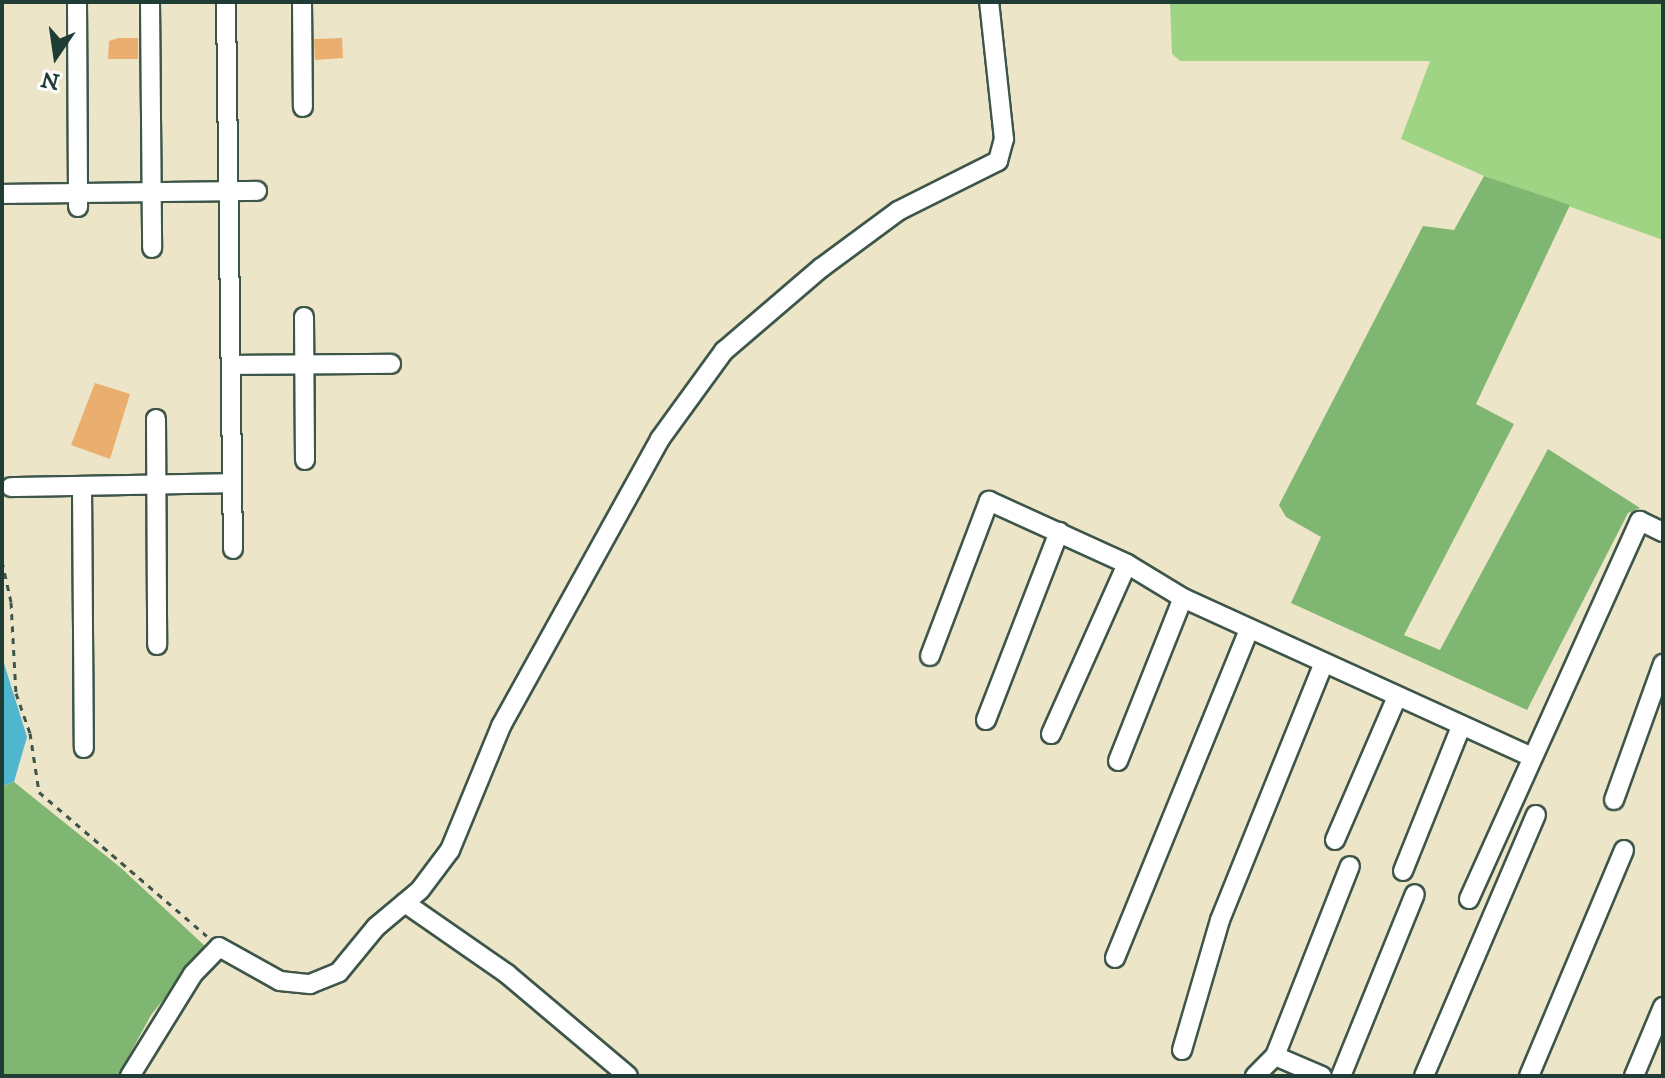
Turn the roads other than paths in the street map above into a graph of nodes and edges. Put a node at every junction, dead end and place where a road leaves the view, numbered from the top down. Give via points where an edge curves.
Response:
1 (77, 2) edge
2 (150, 2) edge
3 (226, 2) edge
4 (302, 2) edge
5 (989, 2) edge
6 (303, 107) dead end
7 (257, 191) dead end
8 (152, 192) junction
9 (229, 192) junction
10 (2, 194) edge
11 (78, 200) junction
12 (152, 248) dead end
13 (304, 317) dead end
14 (391, 364) dead end
15 (231, 365) junction
16 (304, 365) junction
17 (156, 419) dead end
18 (305, 460) dead end
19 (232, 483) junction
20 (156, 484) junction
21 (82, 486) junction
22 (11, 487) dead end
23 (1059, 532) junction
24 (1663, 532) edge
25 (233, 549) dead end
26 (1127, 564) junction
27 (1183, 598) junction
28 (1249, 629) junction
29 (157, 645) dead end
30 (930, 656) dead end
31 (1324, 663) junction
32 (1663, 664) edge
33 (1397, 697) junction
34 (986, 720) dead end
35 (1461, 727) junction
36 (1051, 734) dead end
37 (84, 748) dead end
38 (1530, 756) junction
39 (1118, 761) dead end
40 (1614, 800) dead end
41 (1536, 815) dead end
42 (1335, 840) dead end
43 (1624, 850) dead end
44 (1350, 866) dead end
45 (1403, 871) dead end
46 (1415, 894) dead end
47 (1469, 899) dead end
48 (405, 903) junction
49 (1115, 958) dead end
50 (1663, 1007) edge
51 (1182, 1050) dead end
52 (1275, 1056) junction
53 (130, 1076) edge
54 (628, 1076) edge
55 (1255, 1076) edge
56 (1322, 1076) edge
57 (1341, 1076) edge
58 (1424, 1076) edge
59 (1529, 1076) edge
60 (1634, 1076) edge

1 - 11 street
2 - 8 street
3 - 9 street
4 - 6 street
5 - 48 street via 1004,139 998,161 898,211 724,351 660,439 501,726 450,850
7 - 9 street
8 - 9 street
8 - 11 street
8 - 12 street
9 - 15 street
10 - 11 street
13 - 16 street
14 - 16 street
15 - 16 street
15 - 19 street
16 - 18 street
17 - 20 street
19 - 20 street
19 - 25 street
20 - 21 street
20 - 29 street
21 - 22 street
21 - 37 street
23 - 26 street
23 - 30 street via 989,501
23 - 34 street
24 - 38 street via 1640,521
26 - 27 street
26 - 36 street
27 - 28 street
27 - 39 street
28 - 31 street
28 - 49 street
31 - 33 street
31 - 51 street via 1220,920
32 - 40 street
33 - 35 street
33 - 42 street
35 - 38 street
35 - 45 street
38 - 47 street
41 - 58 street
43 - 59 street
44 - 52 street
46 - 57 street
48 - 53 street via 339,972 310,984 280,981 219,947 193,974
48 - 54 street via 507,974
50 - 60 street
52 - 55 street
52 - 56 street

